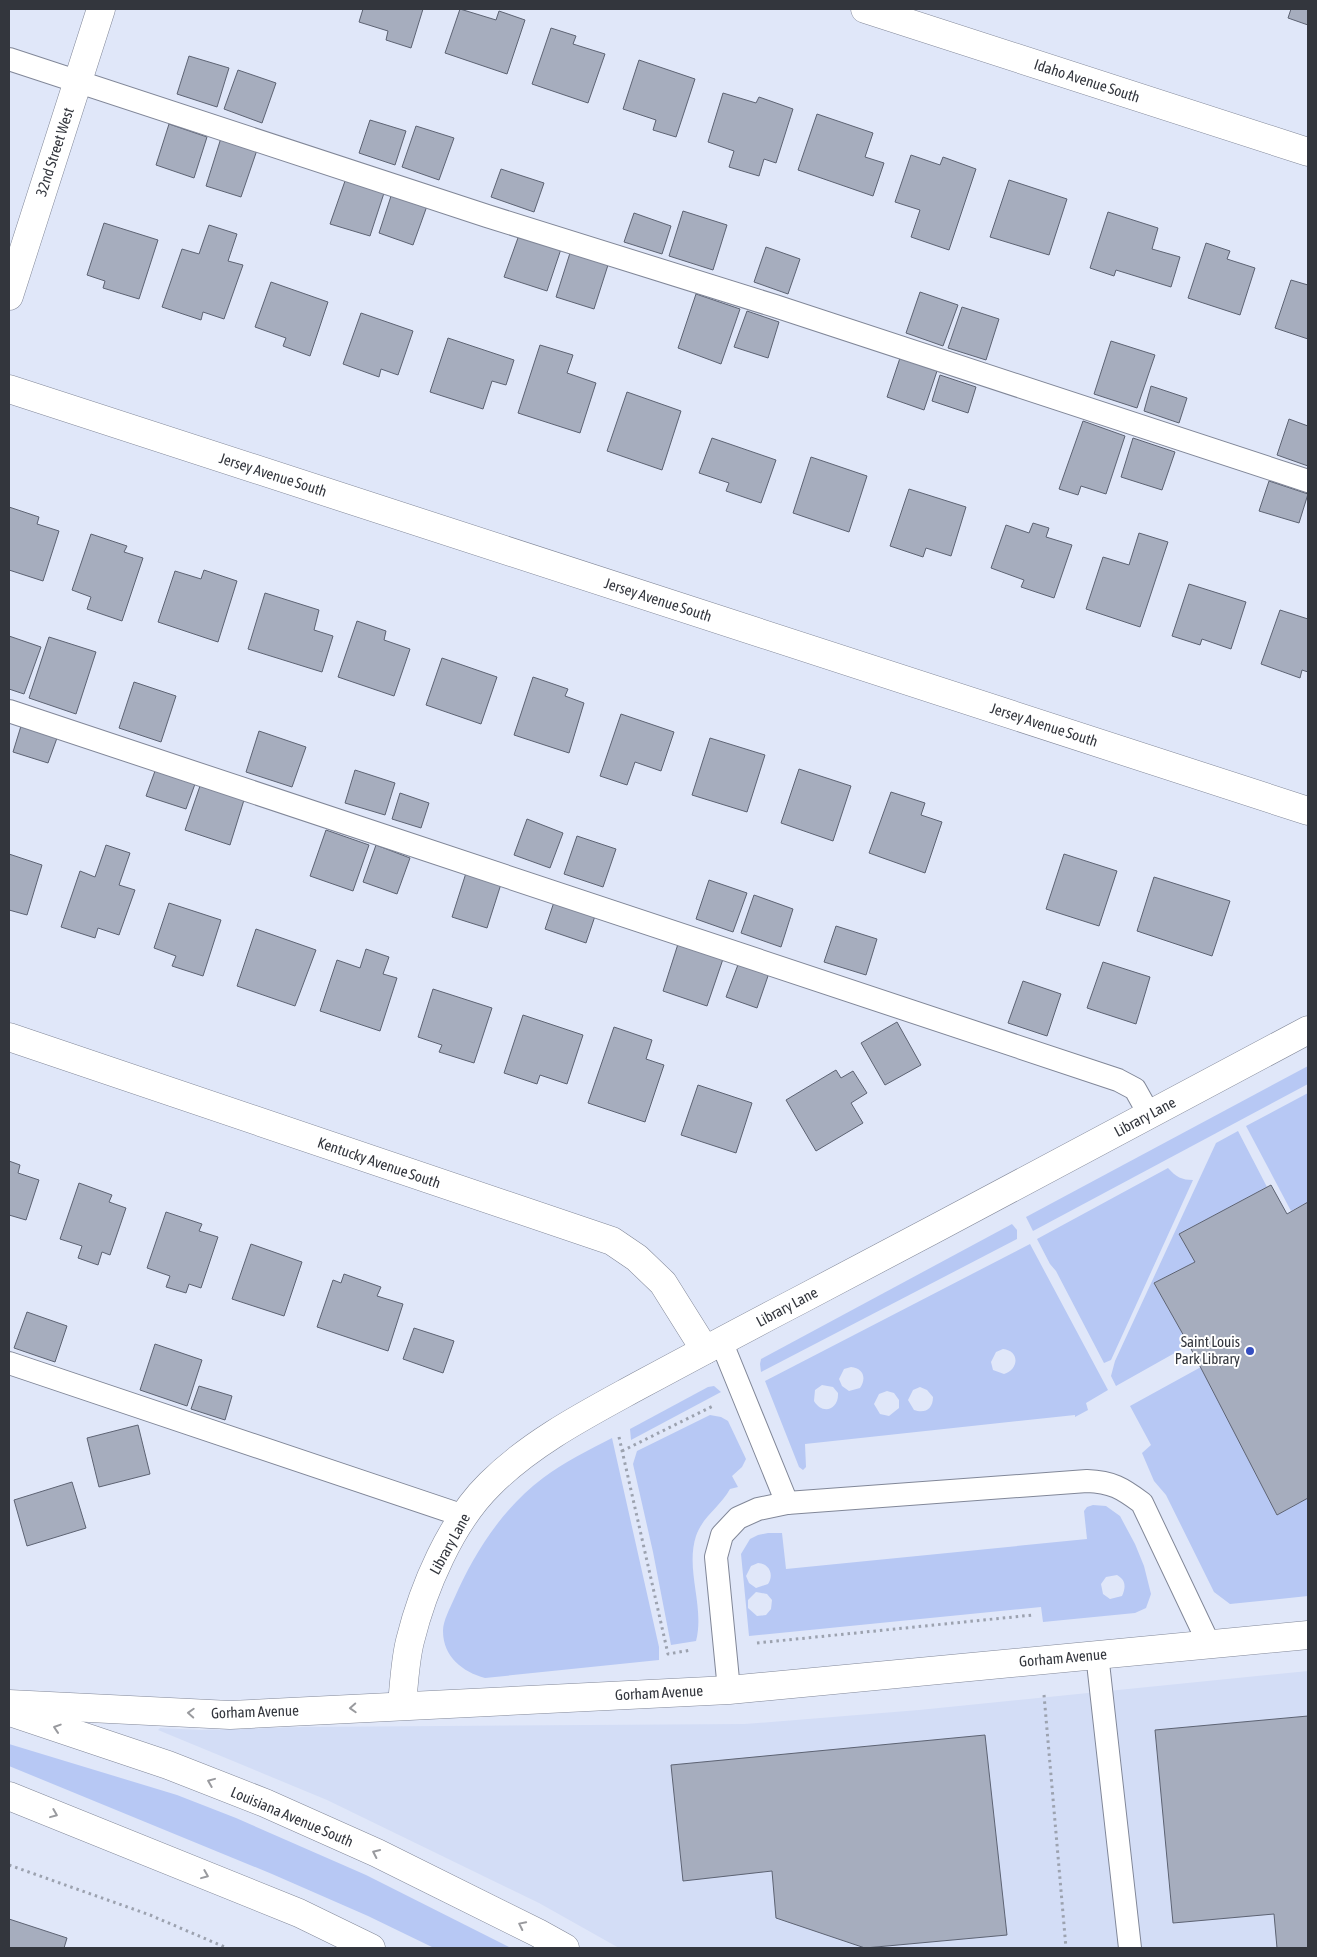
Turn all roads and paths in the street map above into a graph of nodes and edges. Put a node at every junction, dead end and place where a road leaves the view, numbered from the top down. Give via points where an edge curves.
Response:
1 (101, 9) edge
2 (866, 9) edge
3 (9, 59) edge
4 (78, 82) junction
5 (1308, 152) edge
6 (9, 296) edge
7 (9, 389) edge
8 (1308, 481) edge
9 (9, 710) edge
10 (1308, 810) edge
11 (1308, 1030) edge
12 (9, 1037) edge
13 (1149, 1114) junction
14 (713, 1346) junction
15 (9, 1363) edge
16 (741, 1390) junction
17 (611, 1401) junction
18 (622, 1451) junction
19 (787, 1502) junction
20 (464, 1516) junction
21 (1033, 1615) dead end
22 (1308, 1635) edge
23 (1209, 1644) junction
24 (726, 1646) junction
25 (1097, 1654) junction
26 (729, 1690) junction
27 (1044, 1693) dead end
28 (9, 1704) edge
29 (402, 1705) junction
30 (9, 1712) edge
31 (9, 1796) edge
32 (9, 1865) edge
33 (227, 1948) edge
34 (371, 1948) edge
35 (564, 1948) edge
36 (1066, 1948) edge
37 (1130, 1948) edge

1 - 4 street, 32nd Street West
2 - 5 street, Idaho Avenue South
3 - 4 lane
4 - 6 street, 32nd Street West
4 - 8 lane
7 - 10 street, Jersey Avenue South
9 - 13 lane via 1118,1080 1135,1088
11 - 13 street, Library Lane
12 - 14 street, Kentucky Avenue South via 612,1241 637,1258 663,1283
13 - 14 street, Library Lane
14 - 16 lane
14 - 17 street, Library Lane
15 - 20 lane
16 - 18 path
16 - 19 lane
17 - 18 path
17 - 20 street, Library Lane via 521,1457 489,1485
18 - 24 path via 668,1654
19 - 23 lane via 1105,1482 1125,1490 1142,1503
19 - 24 lane via 738,1518 722,1535 716,1557
20 - 29 street, Library Lane via 434,1569 420,1605 409,1643
21 - 24 path
22 - 23 street, Gorham Avenue
23 - 25 street, Gorham Avenue
24 - 26 lane
25 - 26 street, Gorham Avenue
25 - 37 lane
26 - 29 street, Gorham Avenue
27 - 36 path
29 -> 28 street, Gorham Avenue via 230,1715
35 -> 30 street, Louisiana Avenue South via 377,1853 265,1804 168,1765
31 -> 34 street via 299,1913
32 - 33 path via 150,1915

